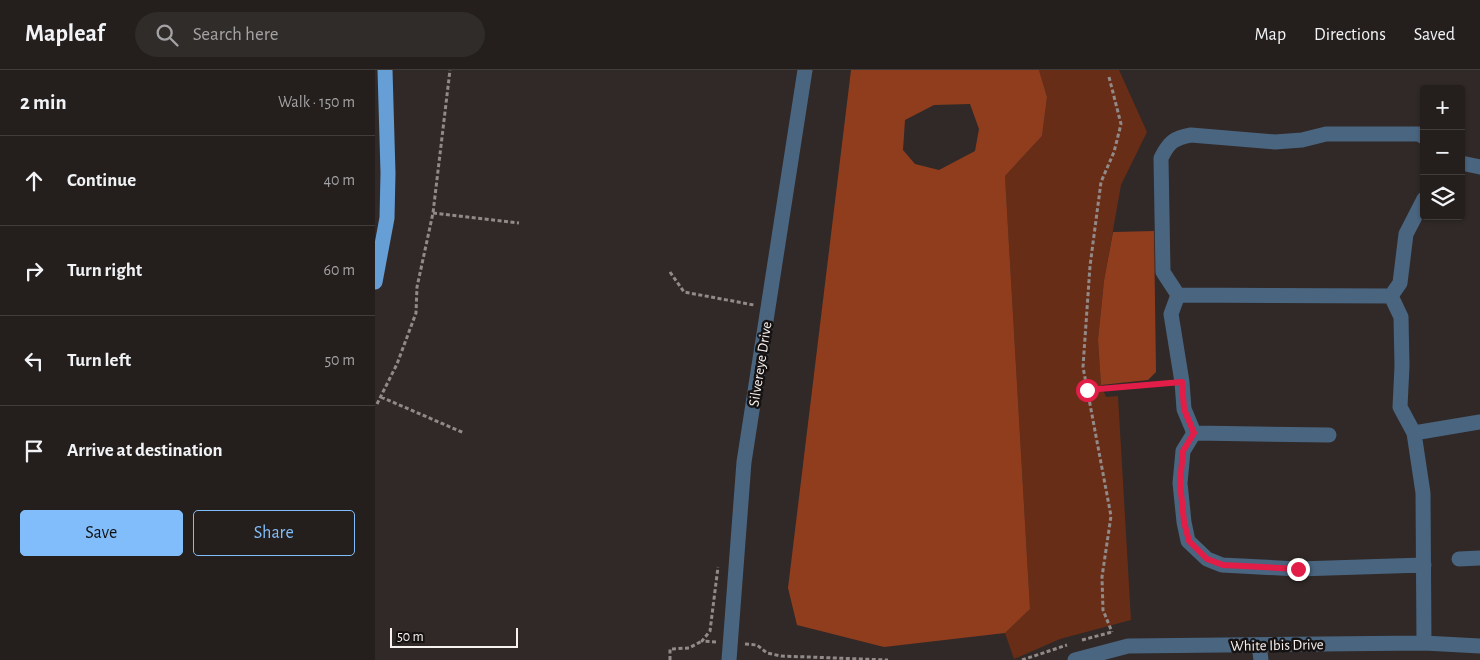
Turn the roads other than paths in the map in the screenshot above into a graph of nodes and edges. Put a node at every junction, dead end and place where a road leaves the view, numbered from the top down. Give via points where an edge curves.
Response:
1 (385, 70) edge
2 (805, 70) edge
3 (1420, 135) edge
4 (1465, 164) edge
5 (1480, 167) edge
6 (1420, 208) edge
7 (375, 282) edge
8 (1178, 295) junction
9 (1391, 296) junction
10 (1480, 422) edge
11 (1194, 433) junction
12 (1414, 433) junction
13 (1329, 435) dead end
14 (1480, 558) edge
15 (1459, 559) dead end
16 (1424, 565) junction
17 (1424, 643) junction
18 (1480, 646) edge
19 (1260, 652) edge
20 (729, 660) edge
21 (1075, 660) edge

1 - 7 main road via 389,173 387,218
2 - 20 street, Silvereye Drive via 744,462
3 - 8 street via 1326,134 1275,142 1191,135 1178,138 1167,146 1161,158 1163,272
4 - 5 street
6 - 9 street via 1406,234 1400,283
8 - 9 street
8 - 11 street via 1171,314 1184,409
9 - 12 street via 1401,317 1400,407
10 - 12 street
11 - 13 street
11 - 16 street via 1183,451 1180,483 1184,522 1189,541 1207,559 1223,565 1298,569
12 - 16 street via 1423,493
14 - 15 street
16 - 17 street
17 - 18 street, White Ibis Drive
17 - 19 street, White Ibis Drive
19 - 21 street, White Ibis Drive via 1128,646

